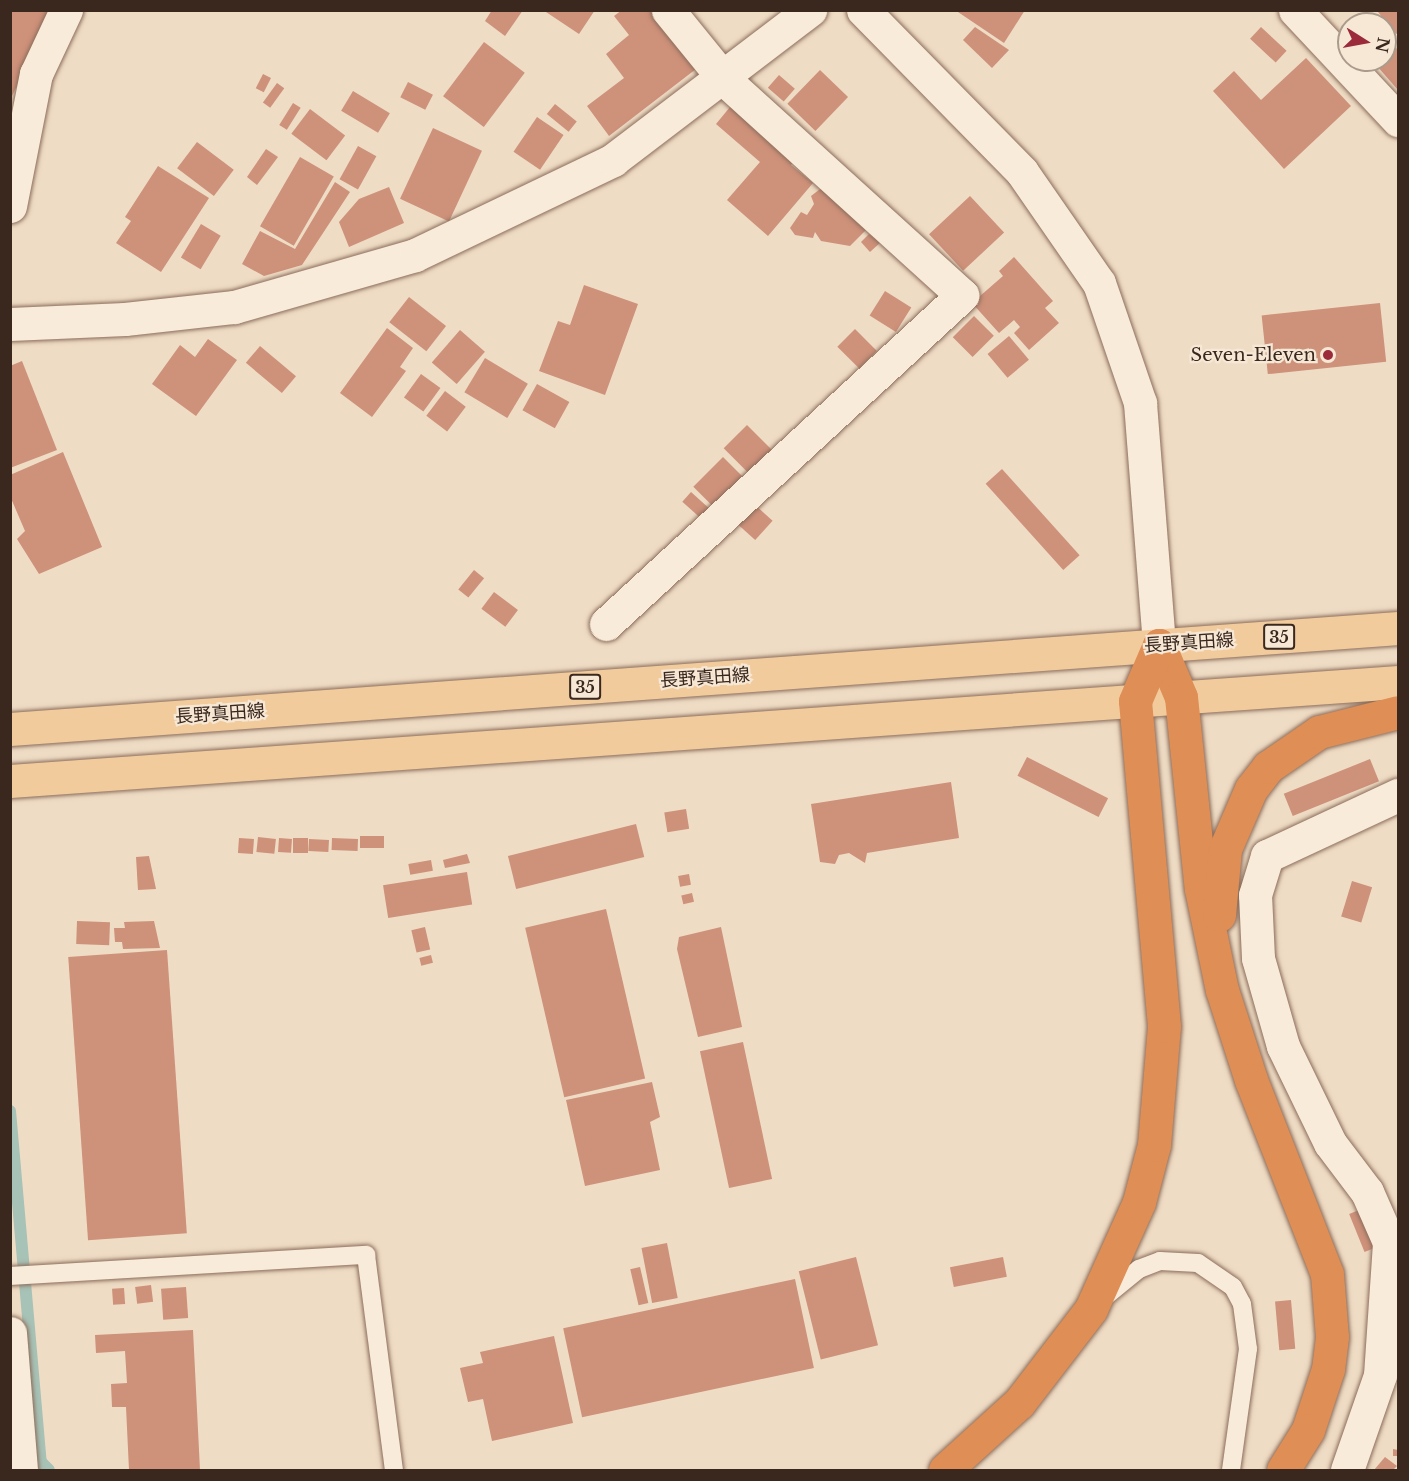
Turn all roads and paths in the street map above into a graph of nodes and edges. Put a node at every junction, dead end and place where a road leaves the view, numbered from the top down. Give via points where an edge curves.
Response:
1 (66, 10) edge
2 (668, 10) edge
3 (810, 10) edge
4 (863, 10) edge
5 (1295, 10) edge
6 (724, 79) junction
7 (1398, 120) edge
8 (10, 206) edge
9 (10, 324) edge
10 (606, 624) dead end
11 (1398, 627) edge
12 (1159, 645) junction
13 (1398, 682) edge
14 (1181, 698) junction
15 (1135, 701) junction
16 (1398, 712) edge
17 (10, 729) edge
18 (10, 781) edge
19 (1398, 795) edge
20 (1222, 990) junction
21 (1394, 1264) edge
22 (10, 1276) edge
23 (1091, 1309) junction
24 (10, 1333) edge
25 (21, 1470) edge
26 (394, 1470) edge
27 (945, 1470) edge
28 (1231, 1470) edge
29 (1283, 1470) edge
30 (1347, 1470) edge

1 - 8 street via 36,74
2 - 6 street
3 - 6 street
4 - 12 street via 1022,172 1099,283 1140,404
5 - 7 street
6 - 9 street via 613,160 415,255 234,307 125,319
6 - 10 street via 962,295
11 - 12 main road, 長野真田線 / 35
12 - 14 highway
12 - 15 highway
12 - 17 main road, 長野真田線 / 35
13 - 14 main road
14 - 15 main road
14 - 20 highway via 1201,889
15 - 18 main road
15 - 23 highway via 1164,1026 1162,1086 1139,1202
16 - 20 highway via 1319,732 1294,745 1251,789 1225,849 1220,881
19 - 21 street via 1267,856 1255,895 1258,958 1283,1046 1330,1143 1367,1192 1389,1242
20 - 29 highway via 1259,1101 1319,1242 1332,1305 1320,1400
21 - 30 street via 1380,1376
22 - 26 lane via 366,1255
23 - 27 highway via 1019,1404
23 - 28 lane via 1139,1269 1160,1261 1198,1263 1233,1287 1242,1304 1248,1349
24 - 25 street

